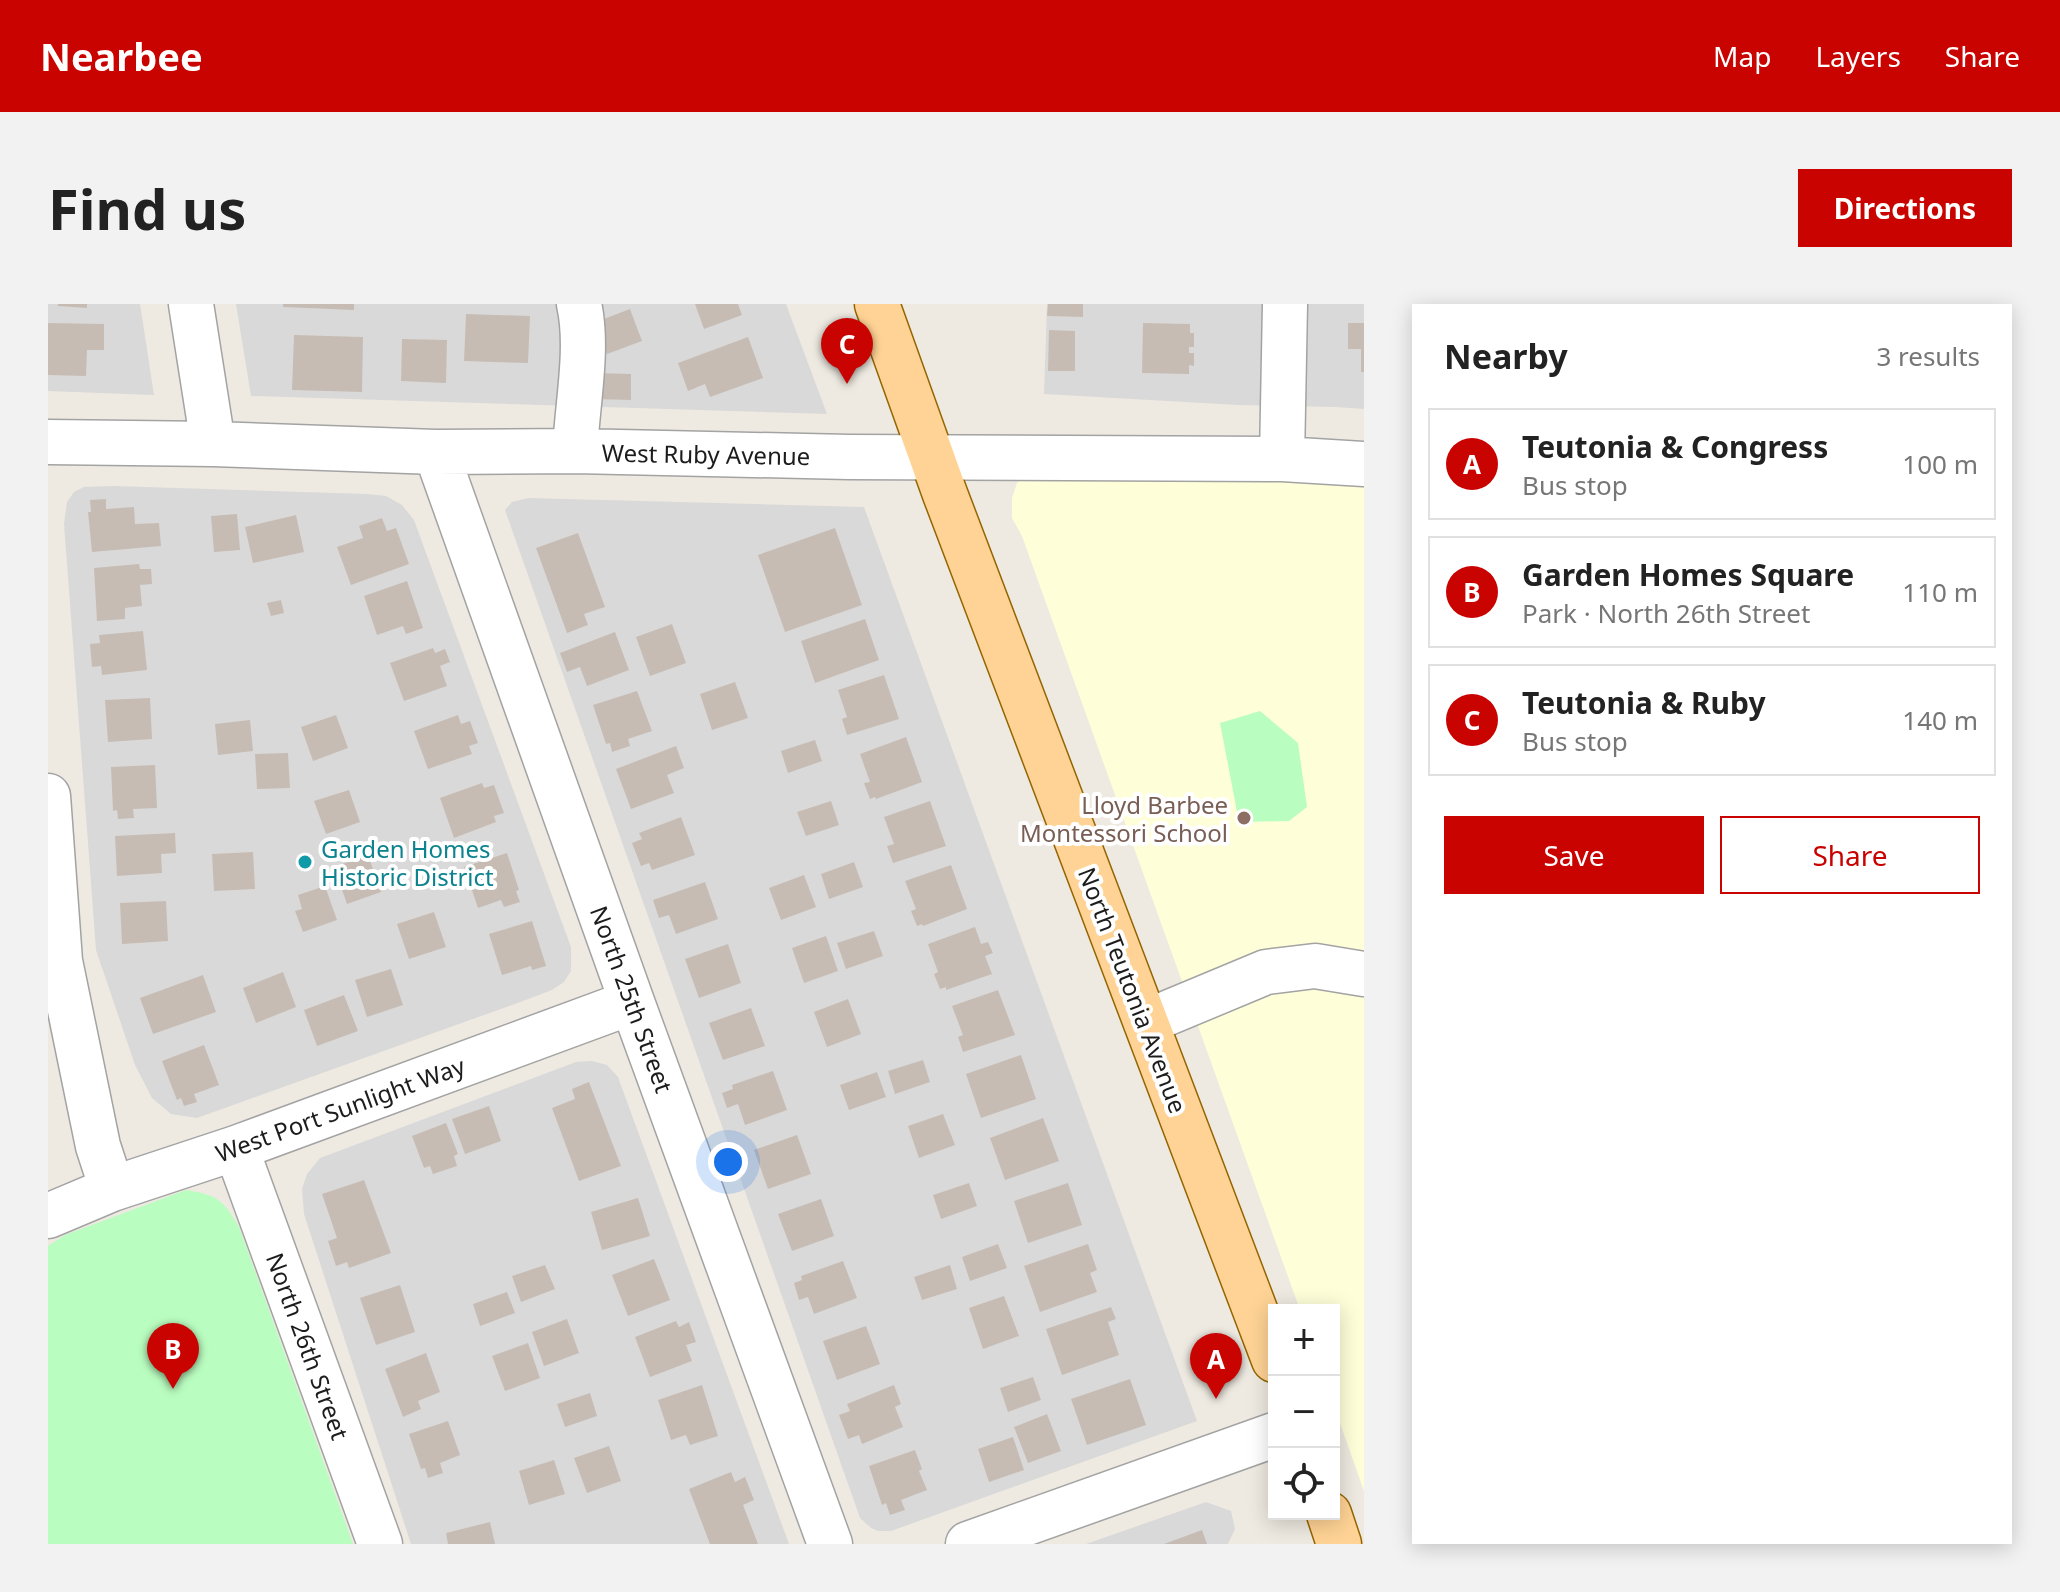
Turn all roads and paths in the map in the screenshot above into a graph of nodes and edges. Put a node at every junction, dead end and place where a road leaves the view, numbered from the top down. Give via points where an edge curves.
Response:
1 (191, 304) edge
2 (579, 304) edge
3 (877, 304) edge
4 (1285, 304) edge
5 (48, 442) edge
6 (213, 444) junction
7 (575, 451) junction
8 (436, 452) junction
9 (931, 457) junction
10 (1282, 459) junction
11 (1364, 464) edge
12 (48, 796) edge
13 (1364, 974) edge
14 (632, 1002) junction
15 (1146, 1022) junction
16 (236, 1148) junction
17 (112, 1189) junction
18 (48, 1216) edge
19 (1268, 1344) edge
20 (1268, 1437) edge
21 (1331, 1520) edge
22 (380, 1544) edge
23 (830, 1544) edge
24 (968, 1544) edge
25 (1339, 1544) edge

1 - 6 street
2 - 7 street via 583,355
3 - 9 main road, North Teutonia Avenue
4 - 10 street
5 - 6 street, West Ruby Avenue
6 - 8 street, West Ruby Avenue
7 - 8 street, West Ruby Avenue
7 - 9 street, West Ruby Avenue
8 - 14 street, North 25th Street
9 - 10 street, West Ruby Avenue
9 - 15 main road, North Teutonia Avenue
10 - 11 street, West Ruby Avenue
12 - 17 street via 60,961 98,1146
13 - 15 street via 1315,966 1266,972
14 - 16 street, West Port Sunlight Way
14 - 23 street, North 25th Street
15 - 19 main road, North Teutonia Avenue
16 - 17 street, West Port Sunlight Way
16 - 22 street, North 26th Street
17 - 18 street, West Port Sunlight Way
20 - 24 street
21 - 25 main road

